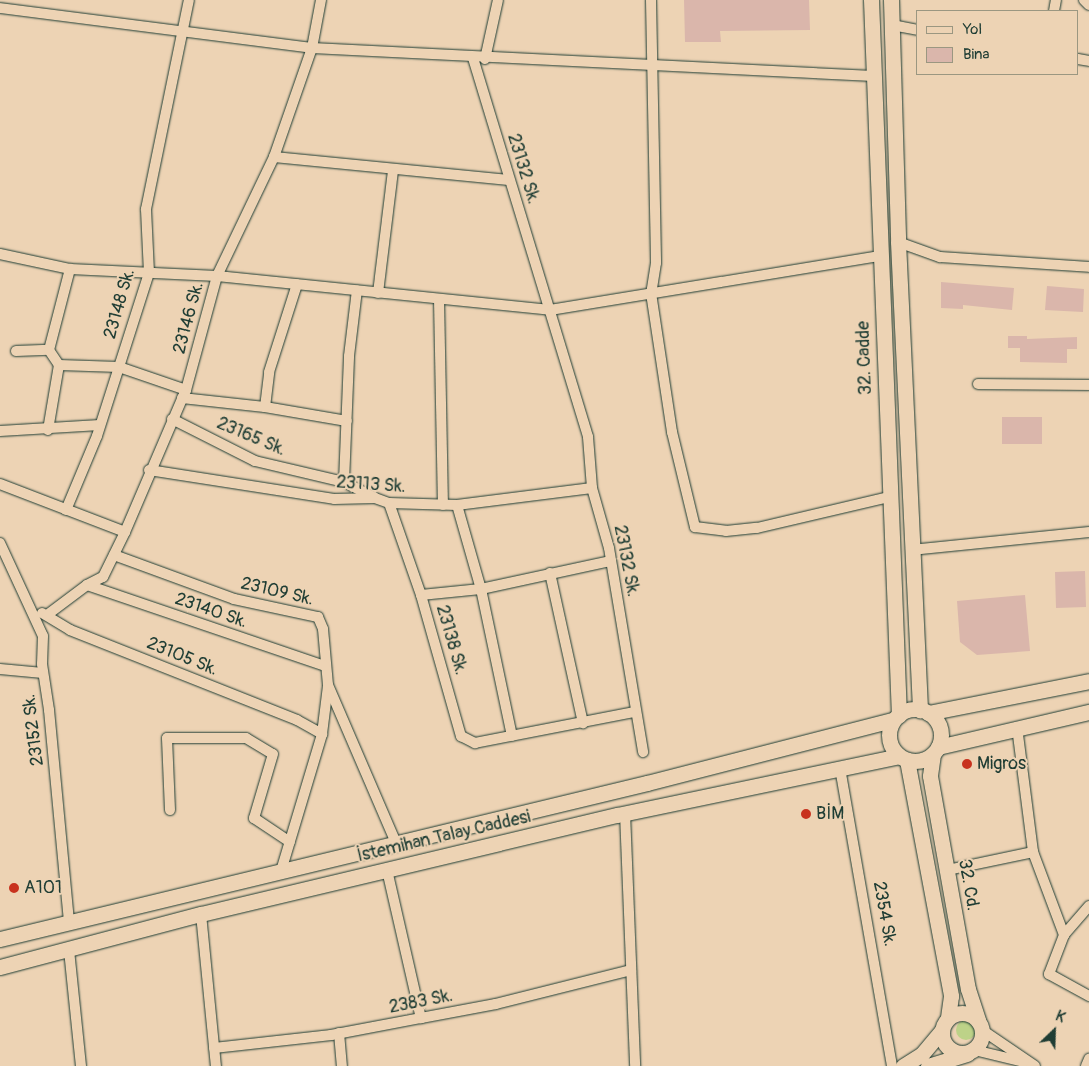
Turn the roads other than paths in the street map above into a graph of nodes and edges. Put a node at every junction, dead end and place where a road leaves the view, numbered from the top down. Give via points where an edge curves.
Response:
1 (189, 0) edge
2 (320, 0) edge
3 (498, 0) edge
4 (651, 0) edge
5 (871, 0) edge
6 (891, 0) edge
7 (1084, 0) edge
8 (1089, 5) edge
9 (0, 8) edge
10 (892, 25) junction
11 (916, 30) edge
12 (182, 34) junction
13 (312, 48) junction
14 (473, 58) junction
15 (485, 59) junction
16 (652, 65) junction
17 (873, 76) junction
18 (274, 157) junction
19 (393, 171) junction
20 (510, 180) junction
21 (898, 242) junction
22 (0, 254) edge
23 (879, 256) junction
24 (1089, 267) edge
25 (70, 269) junction
26 (148, 273) junction
27 (217, 276) junction
28 (297, 284) junction
29 (357, 290) junction
30 (378, 293) junction
31 (651, 293) junction
32 (438, 299) junction
33 (550, 310) junction
34 (49, 350) junction
35 (16, 351) dead end
36 (59, 365) junction
37 (119, 367) junction
38 (978, 384) dead end
39 (1089, 385) edge
40 (184, 394) junction
41 (265, 407) junction
42 (172, 419) junction
43 (347, 421) junction
44 (100, 425) junction
45 (48, 430) junction
46 (0, 431) edge
47 (149, 470) junction
48 (344, 482) junction
49 (0, 484) edge
50 (592, 488) junction
51 (889, 497) junction
52 (375, 498) junction
53 (389, 504) junction
54 (443, 505) junction
55 (457, 506) junction
56 (66, 510) junction
57 (125, 532) junction
58 (1089, 532) edge
59 (0, 543) edge
60 (911, 550) junction
61 (114, 556) junction
62 (611, 561) junction
63 (550, 573) junction
64 (87, 585) junction
65 (481, 589) junction
66 (421, 595) junction
67 (30, 609) junction
68 (47, 615) junction
69 (325, 666) junction
70 (0, 669) edge
71 (43, 673) junction
72 (1089, 681) edge
73 (328, 685) junction
74 (924, 711) junction
75 (635, 712) junction
76 (1089, 712) edge
77 (896, 717) junction
78 (583, 723) junction
79 (1017, 727) junction
80 (322, 734) junction
81 (512, 736) junction
82 (935, 750) junction
83 (643, 752) dead end
84 (903, 758) junction
85 (840, 768) junction
86 (170, 810) dead end
87 (625, 813) junction
88 (290, 842) junction
89 (396, 844) junction
90 (1033, 852) junction
91 (387, 870) junction
92 (947, 870) junction
93 (281, 871) junction
94 (1089, 906) edge
95 (201, 914) junction
96 (70, 922) junction
97 (1064, 935) junction
98 (0, 938) edge
99 (70, 950) junction
100 (0, 967) edge
101 (631, 970) junction
102 (1089, 996) edge
103 (421, 1018) junction
104 (945, 1024) junction
105 (980, 1025) junction
106 (339, 1033) junction
107 (214, 1048) junction
108 (971, 1052) junction
109 (1089, 1059) edge
110 (1030, 1065) edge
111 (81, 1066) edge
112 (216, 1066) edge
113 (342, 1066) edge
114 (635, 1066) edge
115 (892, 1066) edge
116 (902, 1066) edge
117 (928, 1066) edge
118 (1086, 1066) edge

1 - 12 street, 23148 Sk.
2 - 13 street, 23146 Sk.
3 - 15 street
4 - 16 street
5 - 17 main road, 32. Cadde
6 - 10 main road
7 - 8 street
9 - 12 street
10 - 11 street
10 - 21 main road
12 - 13 street
12 - 26 street, 23148 Sk. via 146,209
13 - 14 street
13 - 18 street, 23146 Sk.
14 - 15 street
14 - 20 street, 23132 Sk.
15 - 16 street
16 - 17 street
16 - 31 street via 656,263
17 - 23 main road, 32. Cadde
18 - 19 street
18 - 27 street, 23146 Sk.
19 - 20 street
19 - 30 street
20 - 33 street, 23132 Sk.
21 - 24 street via 940,257
21 - 60 main road
22 - 25 street
23 - 31 street
23 - 51 main road, 32. Cadde
25 - 26 street
25 - 34 street
26 - 27 street
26 - 37 street, 23148 Sk.
27 - 28 street
27 - 40 street, 23146 Sk.
28 - 29 street
28 - 41 street via 269,372
29 - 30 street
29 - 43 street via 349,356
30 - 32 street
31 - 33 street
31 - 51 street via 672,432 695,527 726,531 757,528
32 - 33 street
32 - 54 street
33 - 50 street, 23132 Sk. via 588,436
34 - 35 street
34 - 36 street
36 - 37 street
36 - 45 street
37 - 40 street
37 - 44 street, 23148 Sk.
38 - 39 street
40 - 41 street
40 - 42 street, 23146 Sk.
41 - 43 street
42 - 47 street, 23146 Sk.
42 - 48 street, 23165 Sk. via 255,460
43 - 48 street
44 - 45 street
44 - 56 street, 23148 Sk.
45 - 46 street
47 - 52 street, 23113 Sk. via 334,499
47 - 57 street, 23146 Sk.
48 - 52 street, 23165 Sk.
49 - 56 street
50 - 55 street, 23113 Sk.
50 - 62 street, 23132 Sk.
51 - 77 main road, 32. Cadde
52 - 53 street, 23113 Sk.
53 - 54 street, 23113 Sk.
53 - 66 street, 23138 Sk.
54 - 55 street, 23113 Sk.
55 - 65 street
56 - 57 street
57 - 61 street, 23146 Sk.
58 - 60 street
59 - 67 street, 23152 Sk.
60 - 74 main road
61 - 64 street, 23146 Sk. via 103,577
61 - 69 street, 23109 Sk. via 234,599 318,618 324,628
62 - 63 street
62 - 75 street, 23132 Sk.
63 - 65 street
63 - 78 street
64 - 68 street, 23146 Sk.
64 - 69 street, 23140 Sk.
65 - 66 street
65 - 81 street
66 - 81 street, 23138 Sk. via 461,736 475,743
67 - 68 street, 23105 Sk.
67 - 71 street, 23152 Sk. via 43,636
68 - 80 street, 23105 Sk. via 70,630 297,720
69 - 73 street, 23109 Sk.
70 - 71 street
71 - 96 street, 23152 Sk.
72 - 74 main road
73 - 80 street
73 - 89 street, 23109 Sk.
74 - 77 main road
74 - 82 main road via 940,731
75 - 78 street, 23138 Sk.
75 - 83 street, 23132 Sk.
76 - 79 main road
77 - 84 main road via 890,742
77 - 89 main road, İstemihan Talay Caddesi
78 - 81 street, 23138 Sk.
79 - 82 main road
79 - 90 street
80 - 88 street
82 - 84 main road via 925,759
82 - 92 main road, 32. Cd. via 930,776
84 - 85 main road, İstemihan Talay Caddesi
84 - 104 main road, 32. Cd. via 952,996
85 - 87 main road, İstemihan Talay Caddesi
85 - 115 street, 2354 Sk.
86 - 88 street via 167,738 246,738 273,754 254,818
87 - 91 main road, İstemihan Talay Caddesi
87 - 101 street
88 - 93 street
89 - 93 main road, İstemihan Talay Caddesi
90 - 92 street
90 - 97 street
91 - 95 main road, İstemihan Talay Caddesi
91 - 103 street
92 - 105 main road, 32. Cd. via 968,989
93 - 96 main road, İstemihan Talay Caddesi
94 - 97 street
95 - 99 main road, İstemihan Talay Caddesi
95 - 107 street
96 - 98 main road, İstemihan Talay Caddesi
97 - 102 street via 1049,974
99 - 100 main road, İstemihan Talay Caddesi
99 - 111 street
101 - 103 street, 2383 Sk. via 496,1004
101 - 114 street
103 - 106 street, 2383 Sk.
104 - 105 main road via 967,1013
104 - 108 main road via 949,1048
104 - 116 main road via 922,1054
105 - 108 main road via 982,1039
105 - 110 street
106 - 107 street, 2383 Sk.
106 - 113 street
107 - 112 street
108 - 110 street
108 - 117 main road
109 - 118 street

